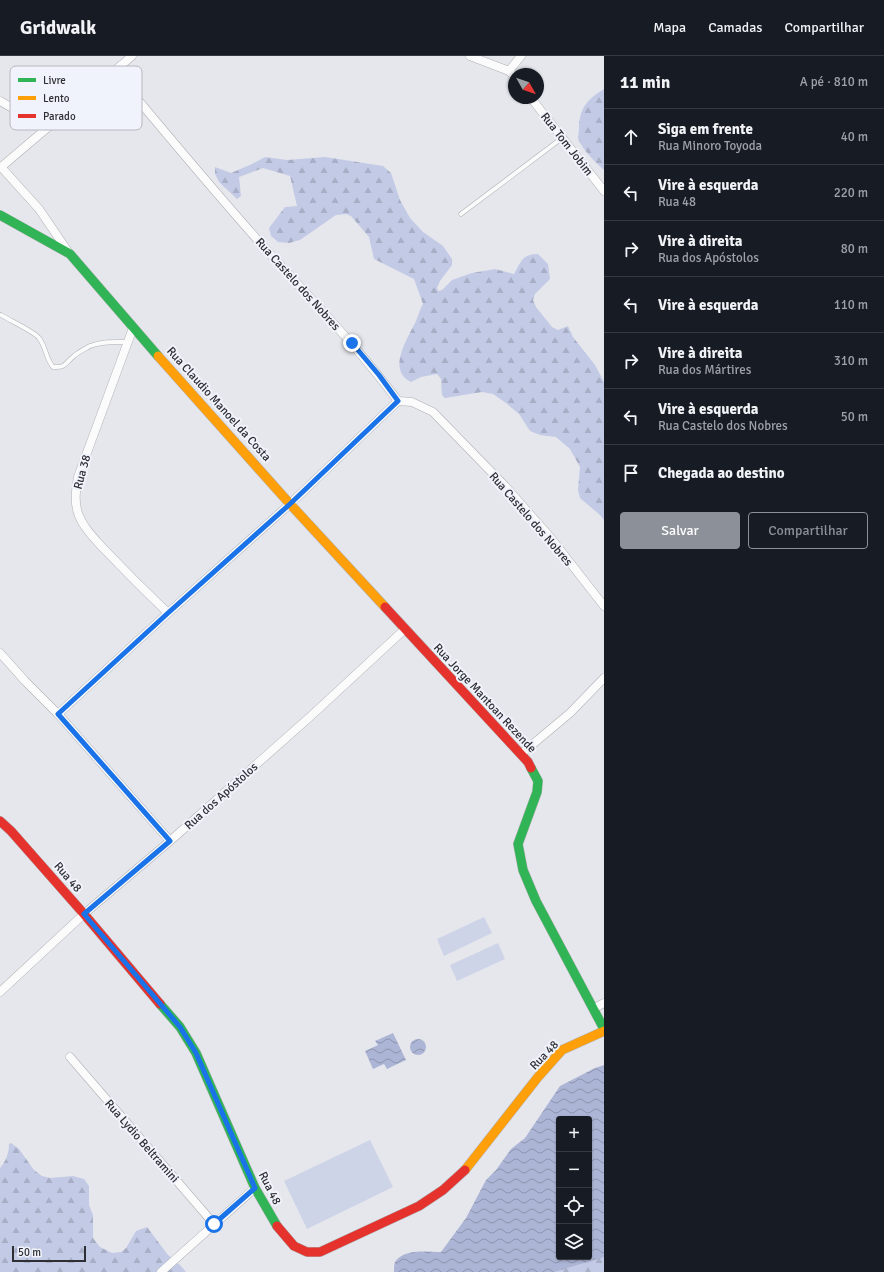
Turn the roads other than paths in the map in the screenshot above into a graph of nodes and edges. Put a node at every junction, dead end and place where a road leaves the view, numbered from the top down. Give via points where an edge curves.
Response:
1 (132, 56) edge
2 (470, 56) edge
3 (521, 56) edge
4 (120, 66) edge
5 (515, 68) edge
6 (508, 72) edge
7 (0, 101) edge
8 (142, 104) edge
9 (536, 104) edge
10 (10, 107) edge
11 (45, 130) edge
12 (562, 138) junction
13 (1, 168) edge
14 (604, 190) edge
15 (0, 214) edge
16 (461, 214) dead end
17 (70, 254) junction
18 (1, 315) dead end
19 (133, 328) junction
20 (128, 342) junction
21 (398, 401) junction
22 (290, 504) junction
23 (604, 606) edge
24 (168, 613) junction
25 (405, 629) junction
26 (0, 653) edge
27 (604, 678) edge
28 (58, 714) junction
29 (521, 754) junction
30 (0, 821) edge
31 (170, 841) junction
32 (84, 914) junction
33 (0, 992) edge
34 (604, 1003) edge
35 (593, 1009) junction
36 (604, 1030) edge
37 (70, 1058) dead end
38 (255, 1188) junction
39 (214, 1224) junction
40 (161, 1272) edge

1 - 4 street
2 - 6 street
3 - 5 street
7 - 10 street
8 - 21 street, Rua Castelo dos Nobres via 203,177 352,343
9 - 12 street, Rua Tom Jobim
11 - 13 street
12 - 14 street, Rua Tom Jobim
12 - 16 lane
13 - 17 street via 38,209
15 - 17 street, Rua Claudio Manoel da Costa
17 - 19 street, Rua Claudio Manoel da Costa
18 - 20 lane via 38,336 53,367 65,365 74,355 92,346
19 - 20 street, Rua 38
19 - 22 street, Rua Claudio Manoel da Costa
20 - 24 street, Rua 38 via 78,477 76,504 78,514 89,531
21 - 22 street
21 - 23 street, Rua Castelo dos Nobres via 412,402 434,412 545,531
22 - 24 street
22 - 25 street, Rua Claudio Manoel da Costa
24 - 28 street
25 - 29 street, Rua Jorge Mantoan Rezende
25 - 31 street, Rua dos Apóstolos
26 - 28 street
27 - 29 street via 570,713
28 - 31 street
29 - 35 street, Rua Jorge Mantoan Rezende via 538,781 537,792 518,844 523,870
30 - 32 street, Rua 48
31 - 32 street, Rua dos Apóstolos
32 - 33 street, Rua dos Apóstolos
32 - 38 street, Rua 48 via 187,1038 196,1053
34 - 35 street
35 - 36 street, Rua Jorge Mantoan Rezende
36 - 38 street, Rua 48 via 562,1050 468,1167 443,1190 420,1206 320,1252 307,1252 294,1246 274,1223
37 - 39 street, Rua Lydio Beltramini
38 - 39 street
39 - 40 street

